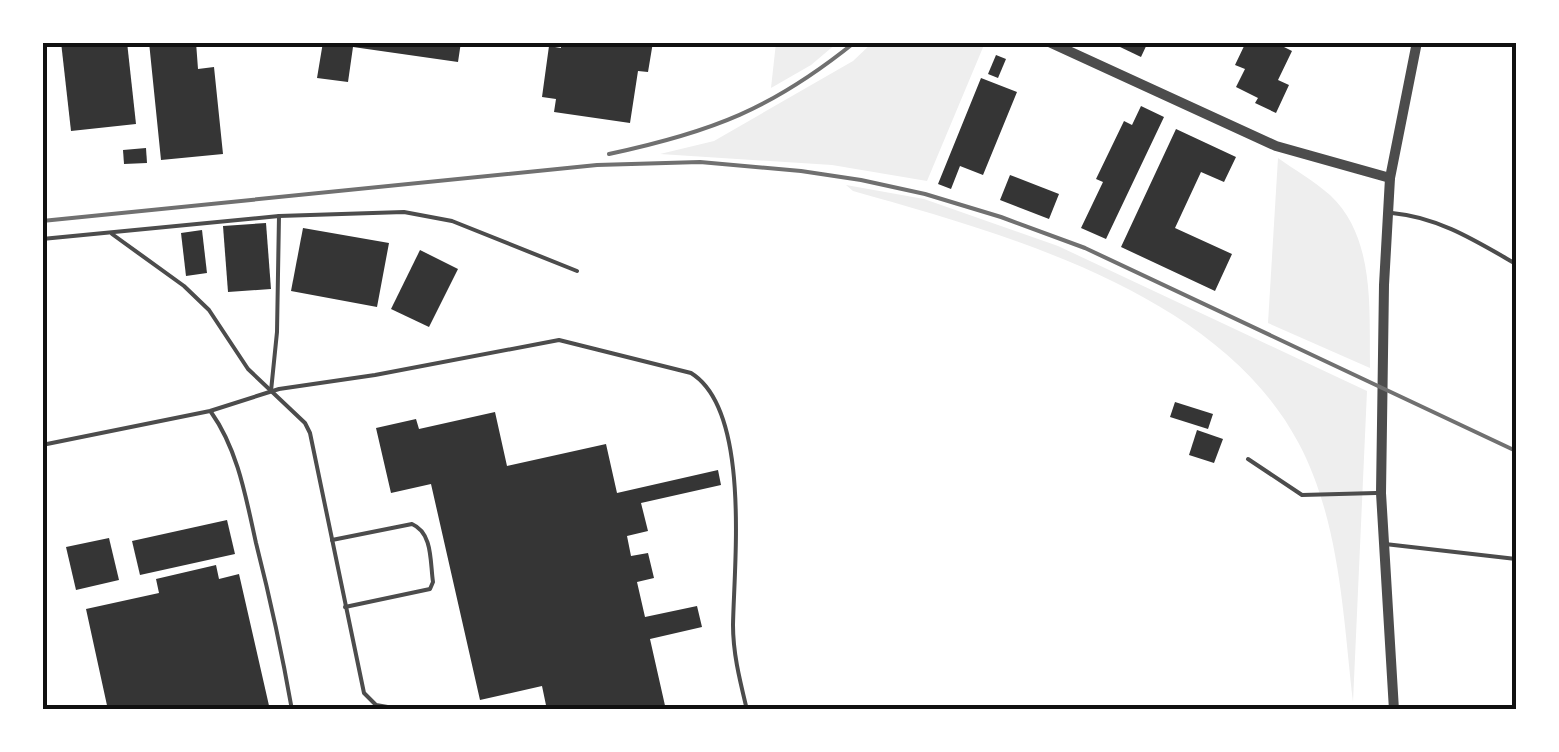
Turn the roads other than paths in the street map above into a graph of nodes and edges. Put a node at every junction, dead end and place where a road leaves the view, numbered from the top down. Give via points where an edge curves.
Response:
1 (1049, 42) edge
2 (1417, 42) edge
3 (1390, 178) junction
4 (1387, 212) junction
5 (279, 216) junction
6 (112, 234) junction
7 (42, 239) edge
8 (1516, 264) edge
9 (577, 271) dead end
10 (271, 392) junction
11 (210, 411) junction
12 (42, 445) edge
13 (1248, 459) dead end
14 (1381, 493) junction
15 (332, 540) junction
16 (1385, 544) junction
17 (1516, 559) edge
18 (345, 607) junction
19 (292, 710) edge
20 (406, 710) edge
21 (747, 710) edge
22 (1394, 710) edge

1 - 3 street via 1276,146
2 - 3 street
3 - 4 street
4 - 8 lane via 1446,226
4 - 14 street
5 - 6 lane
5 - 9 lane via 426,214
5 - 10 lane
6 - 7 lane
6 - 10 lane via 209,310
10 - 11 lane
10 - 15 lane via 310,434
10 - 21 lane via 558,340 701,379 732,446 738,555 733,626
11 - 12 lane
11 - 19 lane via 225,432 244,492
13 - 14 lane via 1302,495
14 - 16 street
15 - 18 lane
15 - 18 lane via 412,524 427,537 430,589
16 - 17 lane
16 - 22 street
18 - 20 lane via 364,694 376,705

